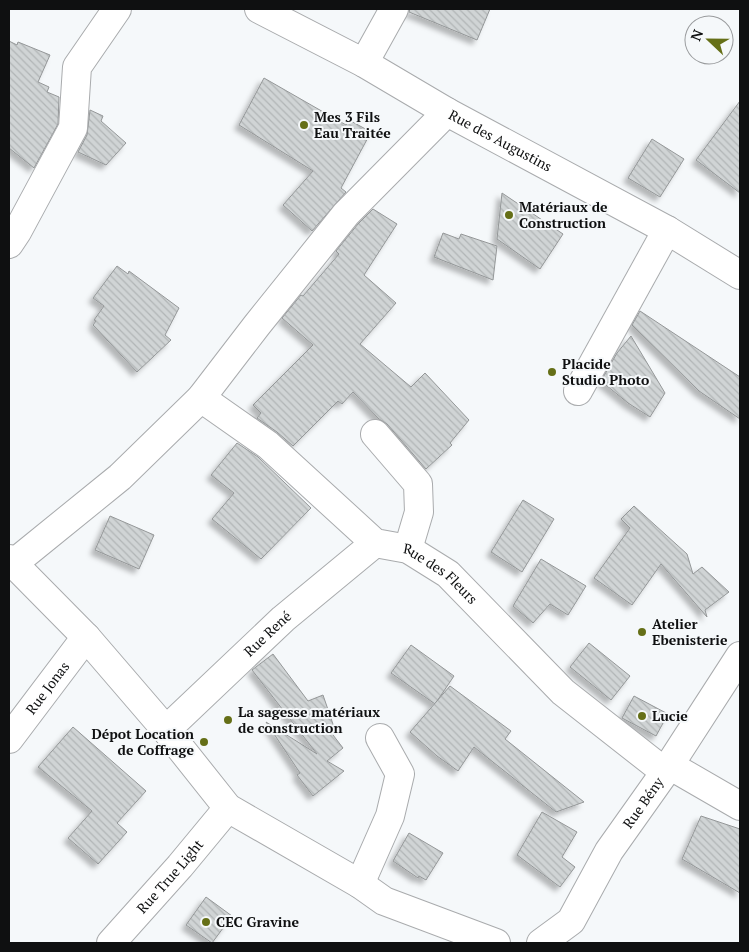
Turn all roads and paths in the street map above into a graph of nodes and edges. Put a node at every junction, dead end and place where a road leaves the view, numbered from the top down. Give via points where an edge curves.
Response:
1 (117, 9) edge
2 (260, 9) edge
3 (394, 9) edge
4 (364, 63) junction
5 (447, 112) junction
6 (667, 230) junction
7 (9, 244) edge
8 (740, 275) edge
9 (578, 391) dead end
10 (201, 398) junction
11 (375, 434) dead end
12 (375, 543) junction
13 (408, 549) junction
14 (11, 561) edge
15 (86, 637) junction
16 (740, 656) edge
17 (166, 730) junction
18 (380, 738) dead end
19 (9, 739) edge
20 (667, 768) junction
21 (740, 806) edge
22 (228, 808) junction
23 (360, 884) junction
24 (111, 943) edge
25 (496, 943) edge
26 (541, 943) edge

1 - 7 street via 77,67 73,128
2 - 4 street, Rue des Augustins
3 - 4 street
4 - 5 street, Rue des Augustins
5 - 6 street, Rue des Augustins
5 - 10 street via 346,214
6 - 8 street, Rue des Augustins
6 - 9 street
10 - 12 street via 268,445
10 - 14 street via 120,477
11 - 13 street via 418,484 419,512
12 - 13 street, Rue des Fleurs
12 - 17 street, Rue René via 283,619
13 - 20 street, Rue des Fleurs via 448,574 563,692
14 - 15 street
15 - 17 street
15 - 19 street, Rue Jonas
16 - 20 street, Rue Bény
17 - 22 street
18 - 23 street via 400,774 390,816
20 - 21 street, Rue des Fleurs
20 - 26 street, Rue Bény via 609,851 571,921
22 - 23 street
22 - 24 street, Rue True Light
23 - 25 street via 384,901

